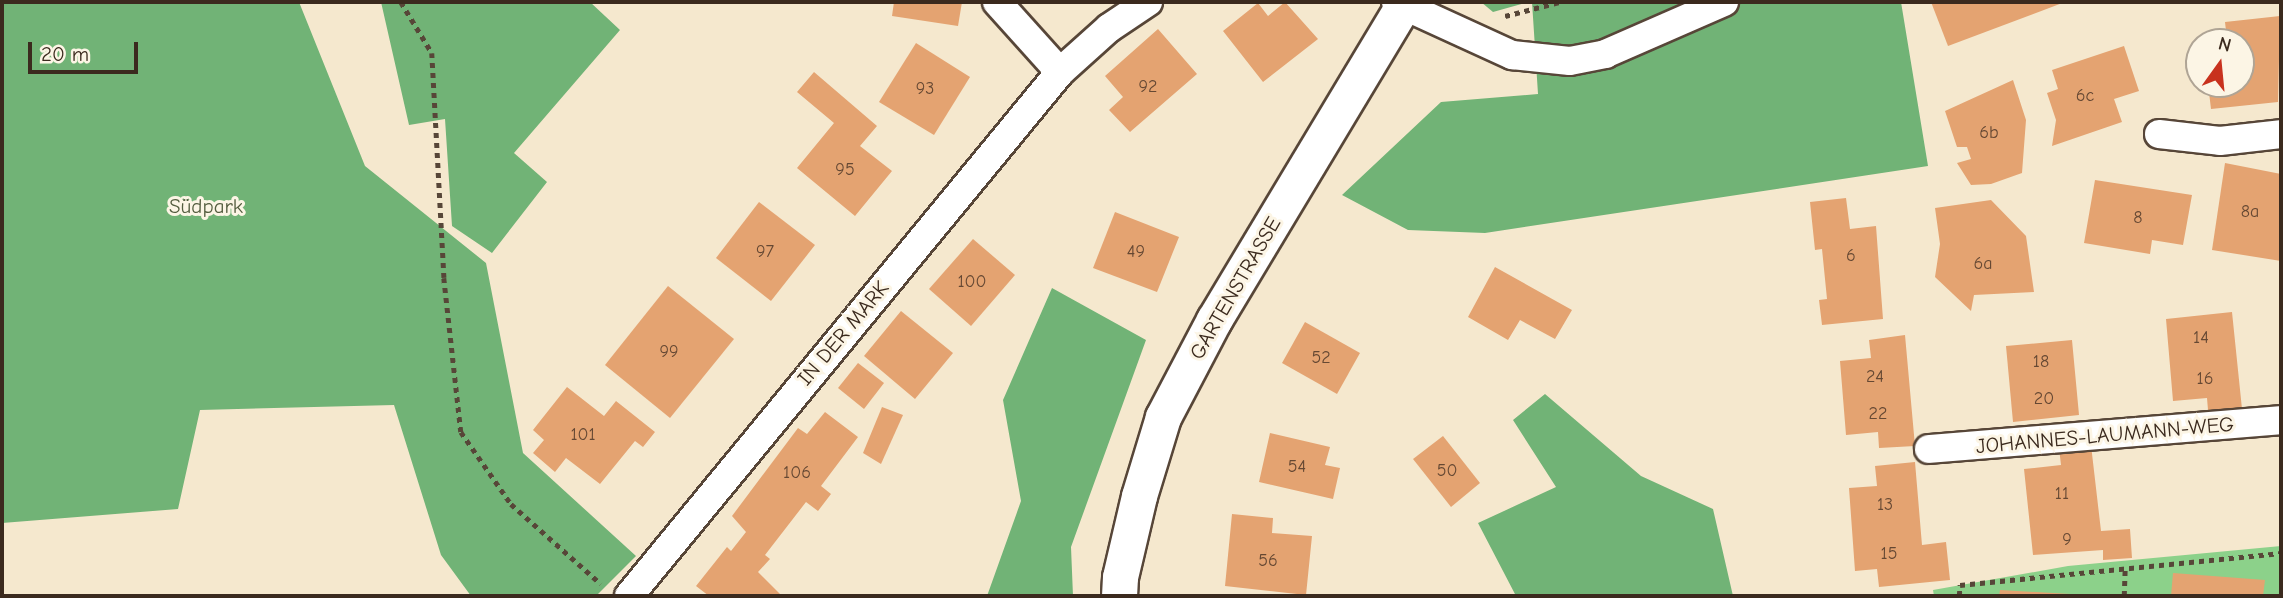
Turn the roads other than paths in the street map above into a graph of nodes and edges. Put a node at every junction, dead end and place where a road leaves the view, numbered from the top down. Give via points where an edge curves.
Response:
1 (997, 2) edge
2 (1148, 2) edge
3 (1724, 2) edge
4 (1401, 3) edge
5 (1060, 72) junction
6 (2159, 134) dead end
7 (2281, 134) edge
8 (2281, 420) edge
9 (1929, 449) dead end
10 (617, 592) edge
11 (1119, 596) edge

1 - 5 street
2 - 5 street, IN DER MARK
3 - 4 street via 1605,54 1570,61 1511,55
4 - 11 street, GARTENSTRASSE via 1214,320 1163,417 1139,496
5 - 10 street, IN DER MARK
6 - 7 street via 2220,141
8 - 9 street, JOHANNES-LAUMANN-WEG

